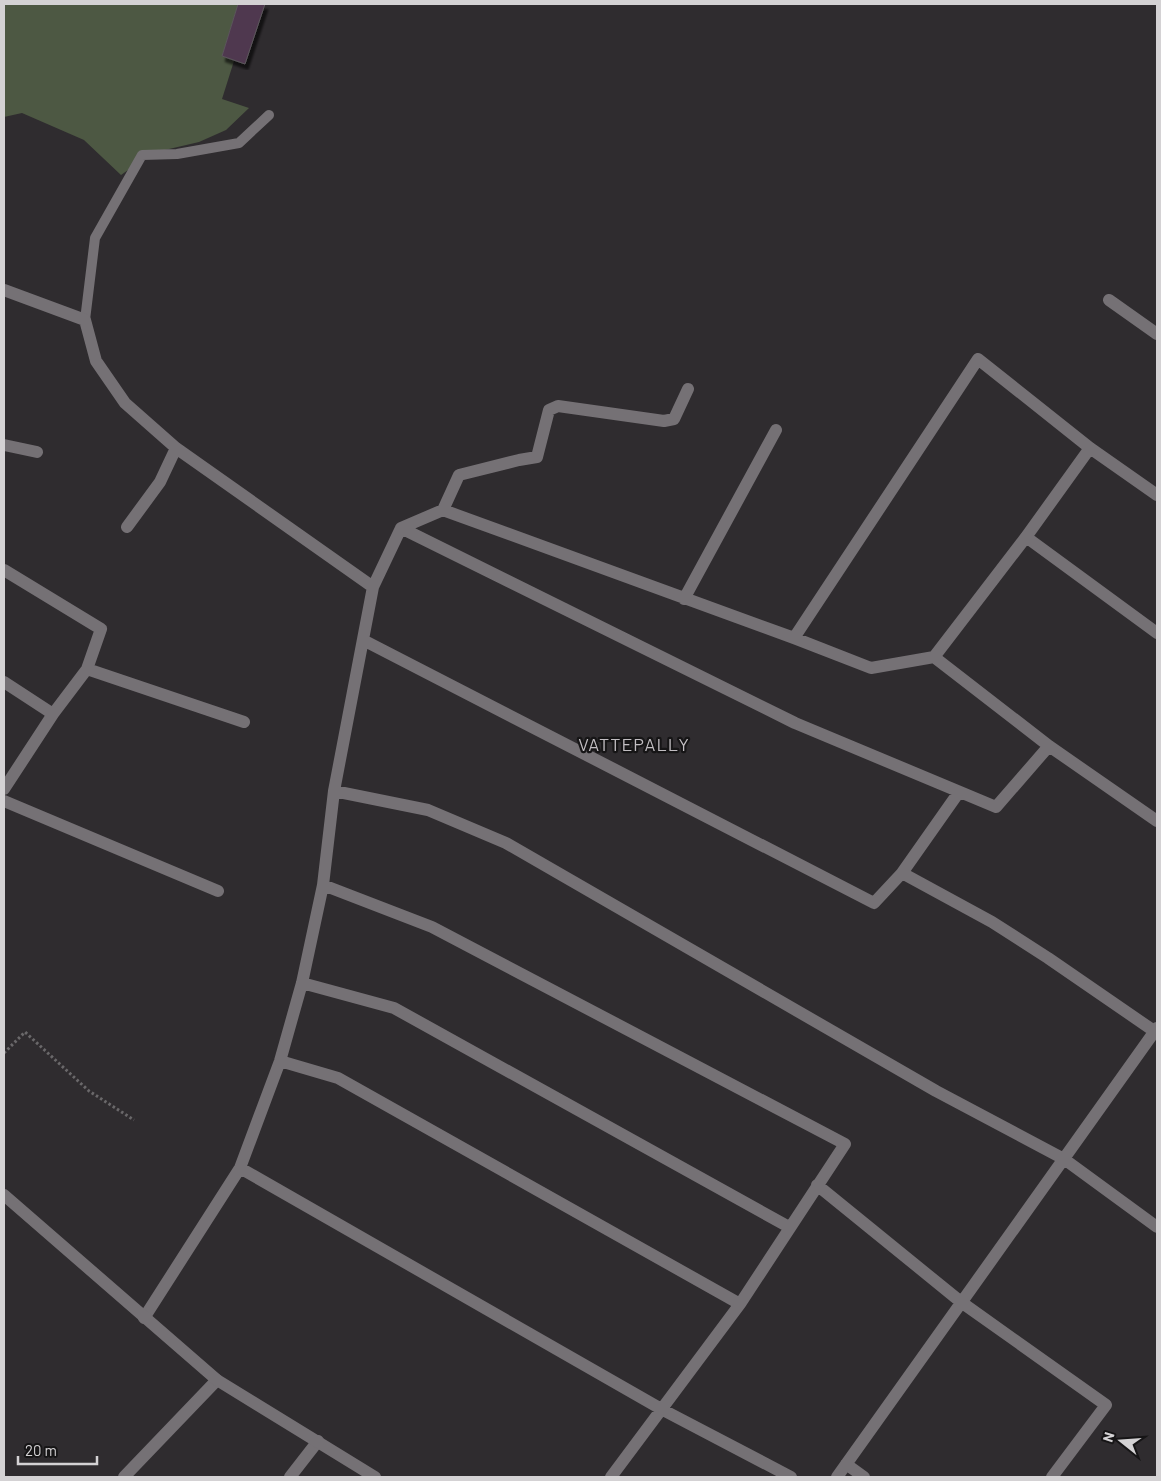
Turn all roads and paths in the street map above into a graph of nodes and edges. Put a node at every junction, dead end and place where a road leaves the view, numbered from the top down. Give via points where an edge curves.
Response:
1 (269, 115) dead end
2 (4, 290) edge
3 (1109, 300) dead end
4 (85, 320) junction
5 (1157, 334) edge
6 (688, 389) dead end
7 (776, 430) dead end
8 (4, 445) edge
9 (176, 448) junction
10 (1090, 448) junction
11 (37, 452) dead end
12 (1157, 495) edge
13 (442, 510) junction
14 (127, 527) dead end
15 (401, 528) junction
16 (1026, 537) junction
17 (4, 570) edge
18 (373, 587) junction
19 (684, 599) junction
20 (1157, 633) edge
21 (794, 638) junction
22 (363, 640) junction
23 (934, 656) junction
24 (87, 669) junction
25 (4, 682) edge
26 (53, 714) junction
27 (244, 722) dead end
28 (1049, 746) junction
29 (4, 789) edge
30 (334, 791) junction
31 (959, 792) junction
32 (4, 802) edge
33 (1157, 821) edge
34 (902, 873) junction
35 (323, 885) junction
36 (218, 891) dead end
37 (302, 983) junction
38 (1156, 1031) edge
39 (4, 1053) edge
40 (280, 1062) junction
41 (134, 1120) dead end
42 (1064, 1159) junction
43 (240, 1168) junction
44 (817, 1185) junction
45 (4, 1195) edge
46 (789, 1227) junction
47 (1157, 1227) edge
48 (961, 1302) junction
49 (740, 1304) junction
50 (144, 1318) junction
51 (217, 1380) junction
52 (663, 1410) junction
53 (318, 1441) junction
54 (846, 1464) junction
55 (124, 1477) edge
56 (290, 1477) edge
57 (375, 1477) edge
58 (612, 1477) edge
59 (791, 1477) edge
60 (837, 1477) edge
61 (864, 1477) edge
62 (1052, 1477) edge

1 - 4 lane via 238,143 177,154 142,155 95,238
2 - 4 street
3 - 5 street
4 - 9 street via 96,361 125,403
6 - 13 street via 674,419 664,421 558,406 549,410 537,457 459,475
7 - 19 street
8 - 11 street
9 - 14 street via 160,482
9 - 18 street
10 - 12 street
10 - 16 street
10 - 21 street via 978,359
13 - 15 street
13 - 19 street
15 - 18 street
15 - 31 street via 795,723
16 - 20 street
16 - 23 street
17 - 24 street via 101,629
18 - 22 street
19 - 21 street
21 - 23 street via 871,668
22 - 30 street
22 - 34 street via 874,903
23 - 28 street
24 - 26 street
24 - 27 street
25 - 26 street
26 - 29 street
28 - 31 street via 996,807
28 - 33 street
30 - 35 street
30 - 42 street via 428,810 506,843 927,1086
31 - 34 street
32 - 36 street
34 - 38 street via 992,922
35 - 37 street
35 - 44 street via 432,927 844,1144
37 - 40 street
37 - 46 street via 394,1008
38 - 42 street
39 - 41 path via 25,1032 89,1091
40 - 43 street
40 - 49 street via 338,1078
42 - 47 street
42 - 48 street
43 - 50 street
43 - 52 street
44 - 46 street
44 - 48 street
45 - 50 street
46 - 49 street
48 - 54 street
48 - 62 street via 1106,1405
49 - 52 street
50 - 51 street
51 - 53 street
51 - 55 street
52 - 58 street
52 - 59 street
53 - 56 street
53 - 57 street
54 - 60 street
54 - 61 street

